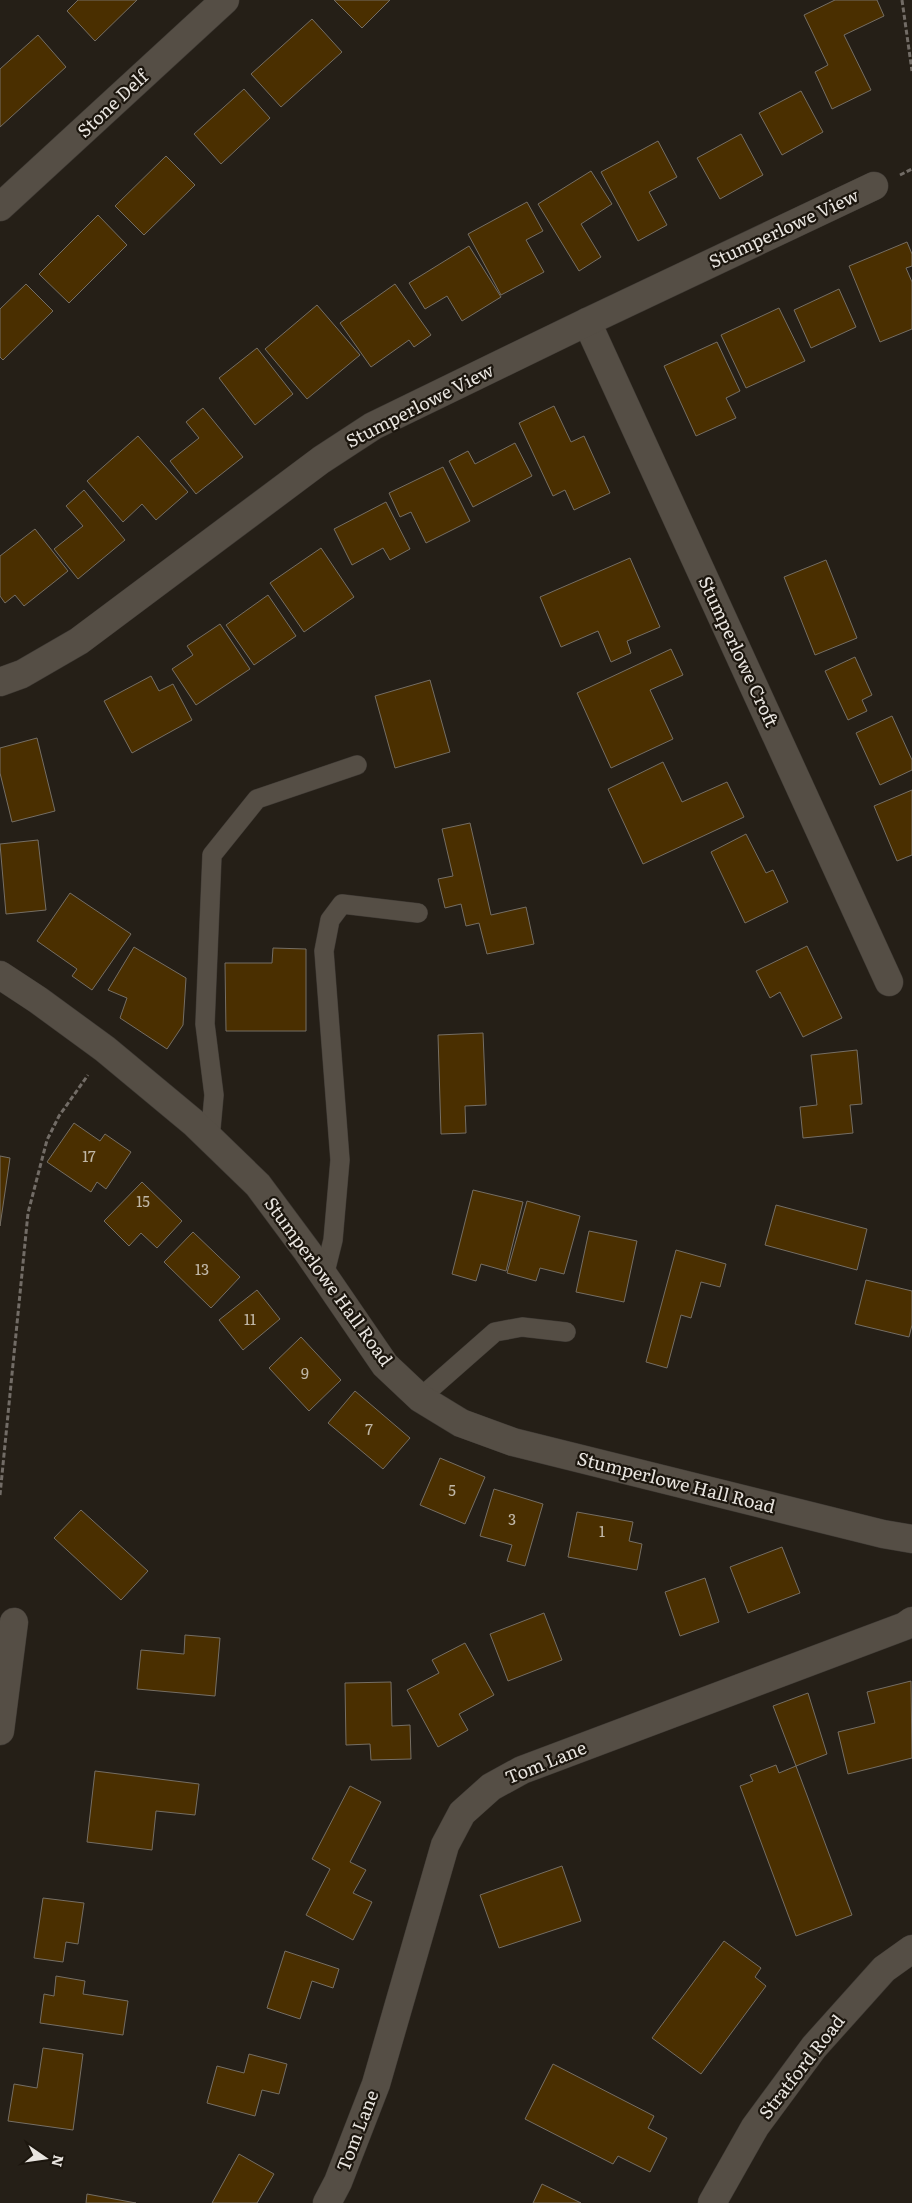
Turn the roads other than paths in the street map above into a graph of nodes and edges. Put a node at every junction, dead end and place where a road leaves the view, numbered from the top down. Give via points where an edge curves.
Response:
1 (225, 0) edge
2 (874, 186) dead end
3 (0, 207) edge
4 (587, 322) junction
5 (0, 682) edge
6 (357, 765) dead end
7 (418, 913) dead end
8 (0, 975) edge
9 (889, 982) dead end
10 (210, 1139) junction
11 (324, 1276) junction
12 (566, 1332) dead end
13 (420, 1398) junction
14 (912, 1539) edge
15 (912, 1621) edge
16 (14, 1622) dead end
17 (0, 1732) edge
18 (912, 1949) edge
19 (328, 2203) edge
20 (712, 2203) edge

1 - 3 street, Stone Delf
2 - 4 street, Stumperlowe View
4 - 5 street, Stumperlowe View via 372,426 79,641 22,674
4 - 9 street, Stumperlowe Croft
6 - 10 lane via 257,799 212,855 205,1024 214,1095
7 - 11 lane via 342,904 330,920 324,951 340,1160 333,1240
8 - 10 street, Stumperlowe Hall Road via 105,1050
10 - 11 street, Stumperlowe Hall Road via 258,1185
11 - 13 street, Stumperlowe Hall Road via 385,1365
12 - 13 lane via 522,1327 495,1332
13 - 14 street, Stumperlowe Hall Road via 461,1423 512,1442
15 - 19 street, Tom Lane via 522,1770 491,1787 462,1813 445,1845 376,2084
16 - 17 street
18 - 20 street, Stratford Road via 884,1968 814,2047 755,2127

